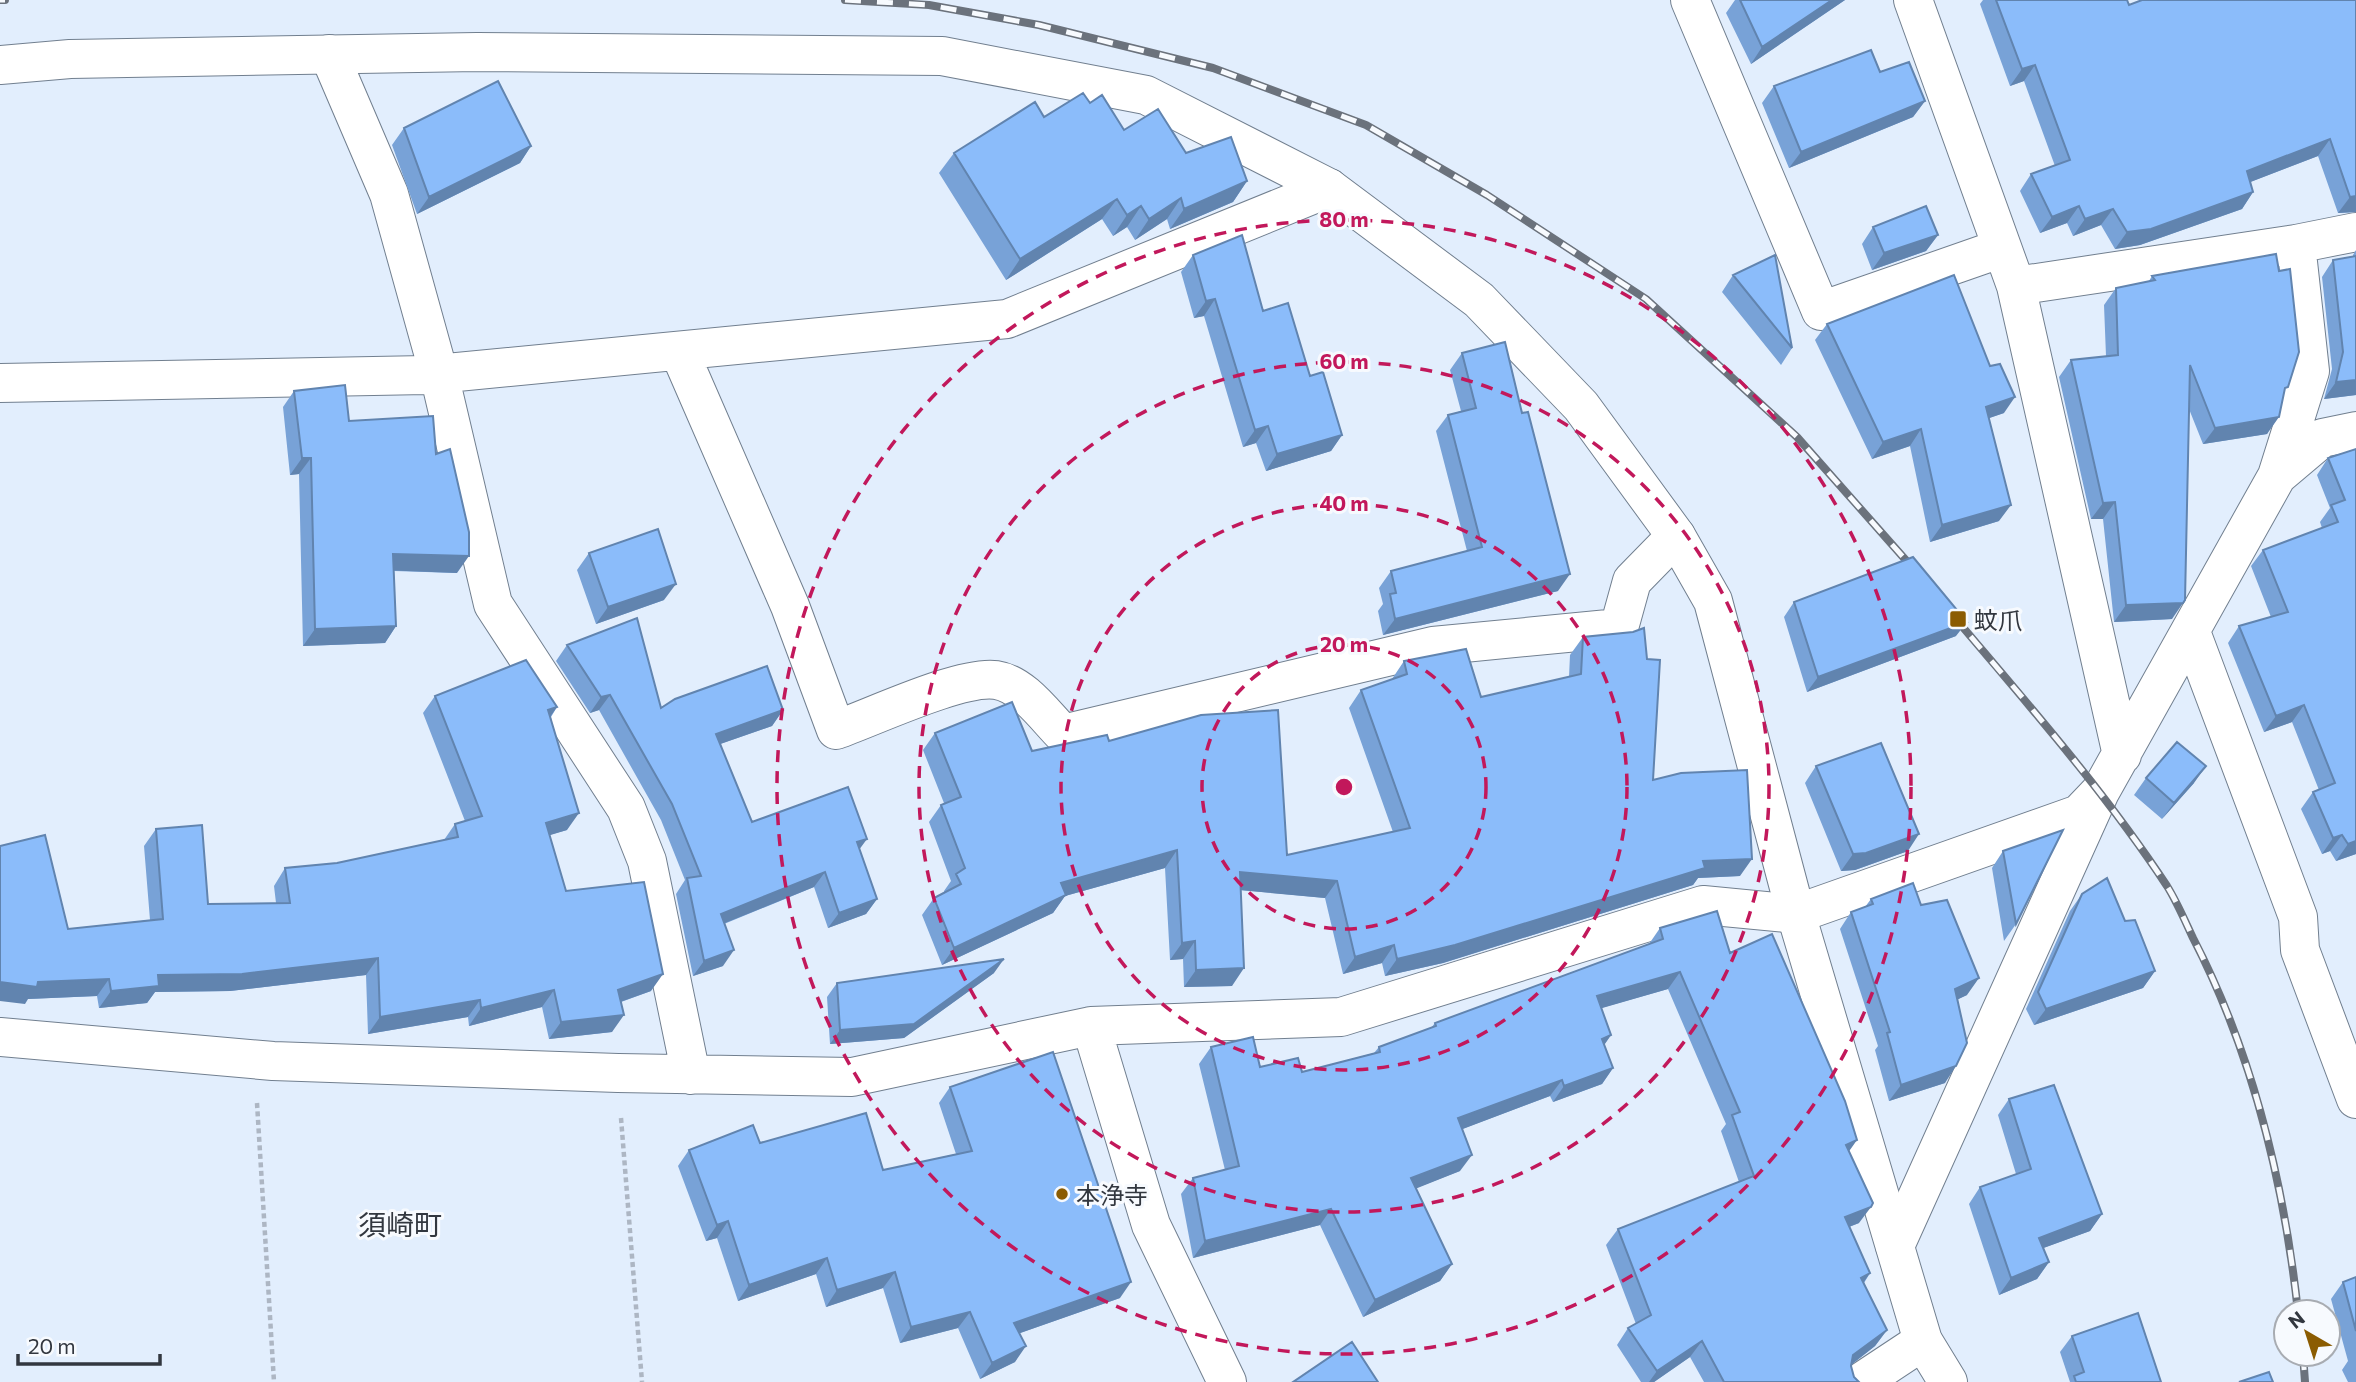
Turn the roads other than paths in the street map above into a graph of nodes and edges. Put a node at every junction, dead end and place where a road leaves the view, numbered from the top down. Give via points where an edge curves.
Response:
1 (1689, 0) edge
2 (1913, 0) edge
3 (329, 54) junction
4 (0, 65) edge
5 (1329, 188) junction
6 (2356, 232) edge
7 (2295, 244) junction
8 (2002, 248) junction
9 (2016, 286) junction
10 (679, 351) junction
11 (439, 374) junction
12 (0, 383) edge
13 (2356, 431) edge
14 (2277, 476) junction
15 (1676, 536) junction
16 (2191, 632) junction
17 (2122, 755) junction
18 (2100, 792) junction
19 (1796, 914) junction
20 (1091, 1026) junction
21 (0, 1037) edge
22 (691, 1075) junction
23 (2356, 1099) edge
24 (1895, 1245) junction
25 (1923, 1341) junction
26 (1227, 1382) edge
27 (1861, 1382) edge
28 (1948, 1382) edge

1 - 8 street via 1821,312
2 - 8 street
3 - 4 street via 70,59
3 - 5 street via 942,56 1146,95
3 - 11 street via 389,194
5 - 10 street via 1007,319
5 - 15 street via 1479,300 1581,406
6 - 7 street
7 - 9 street
7 - 14 street via 2310,371
8 - 9 street
9 - 17 street
10 - 11 street
10 - 15 street via 790,606 836,730 964,683 997,680 1023,693 1063,734 1433,646 1619,628 1633,581
11 - 12 street
11 - 22 street via 493,604 626,808 647,861
13 - 14 street via 2322,438
14 - 16 street
15 - 19 street via 1713,601
16 - 17 street
16 - 23 street via 2298,917 2300,950
17 - 18 street
18 - 19 street via 2079,814
18 - 24 street
19 - 20 street via 1703,905 1341,1017
19 - 24 street
20 - 22 street via 852,1077
20 - 26 street via 1151,1225
21 - 22 street via 254,1058
24 - 25 street
25 - 27 street
25 - 28 street

